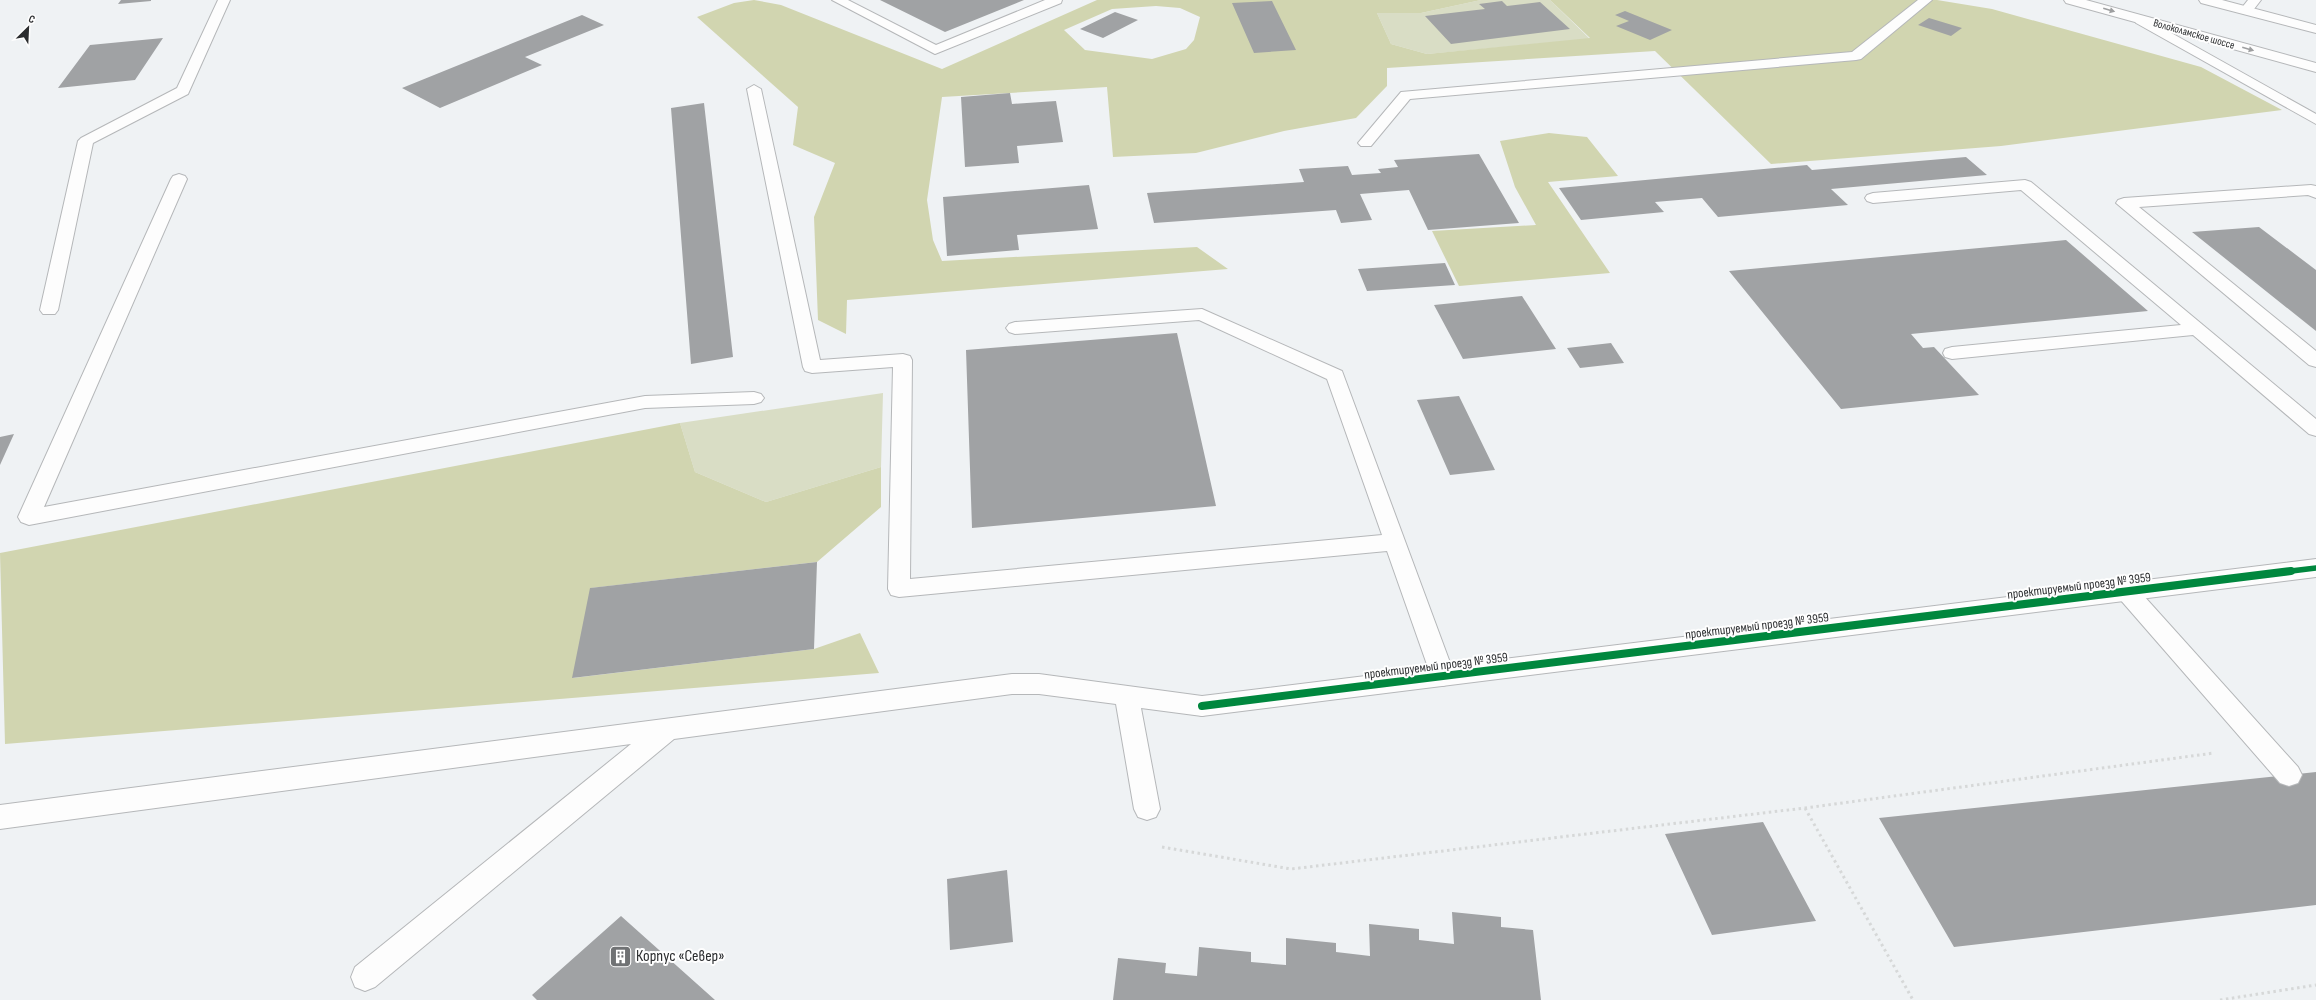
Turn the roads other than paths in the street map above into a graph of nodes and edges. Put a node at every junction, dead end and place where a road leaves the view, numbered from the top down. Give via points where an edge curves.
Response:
1 (224, 0) edge
2 (838, 0) edge
3 (1056, 0) edge
4 (1926, 0) edge
5 (2071, 0) edge
6 (2206, 0) edge
7 (2255, 0) edge
8 (2246, 10) junction
9 (2141, 20) junction
10 (2316, 29) edge
11 (2316, 68) edge
12 (754, 89) dead end
13 (2316, 120) edge
14 (1366, 143) dead end
15 (179, 179) dead end
16 (2316, 193) edge
17 (1873, 198) dead end
18 (49, 310) dead end
19 (1015, 328) dead end
20 (2197, 329) junction
21 (1952, 353) dead end
22 (2316, 361) edge
23 (754, 398) dead end
24 (2316, 429) edge
25 (1395, 542) junction
26 (2316, 568) edge
27 (2126, 591) junction
28 (1443, 676) junction
29 (1127, 696) junction
30 (1202, 706) joint
31 (667, 730) junction
32 (2290, 775) dead end
33 (1147, 809) road end
34 (0, 817) edge
35 (365, 977) dead end

1 - 18 lane via 183,91 86,141
2 - 3 lane via 936,50
4 - 14 lane via 1856,56 1406,95
5 -> 9 street, Волоколамское шоссе
6 - 8 street
7 - 8 lane
8 - 10 street
9 -> 11 street, Волоколамское шоссе
9 - 13 lane
12 - 25 lane via 812,367 903,360 899,589
15 - 23 lane via 29,517 645,402
16 - 22 lane via 2311,190 2124,203
17 - 20 lane via 2025,185
19 - 25 lane via 1202,314 1335,375
20 - 21 lane
20 - 24 lane
25 - 28 lane
26 - 27 street, проектируемый проезд № 3959
27 - 28 street, проектируемый проезд № 3959
27 - 32 lane
28 - 30 street, проектируемый проезд № 3959
29 - 30 lane
29 - 31 lane via 1039,684 1012,684
29 - 33 lane
31 - 34 lane
31 - 35 lane

